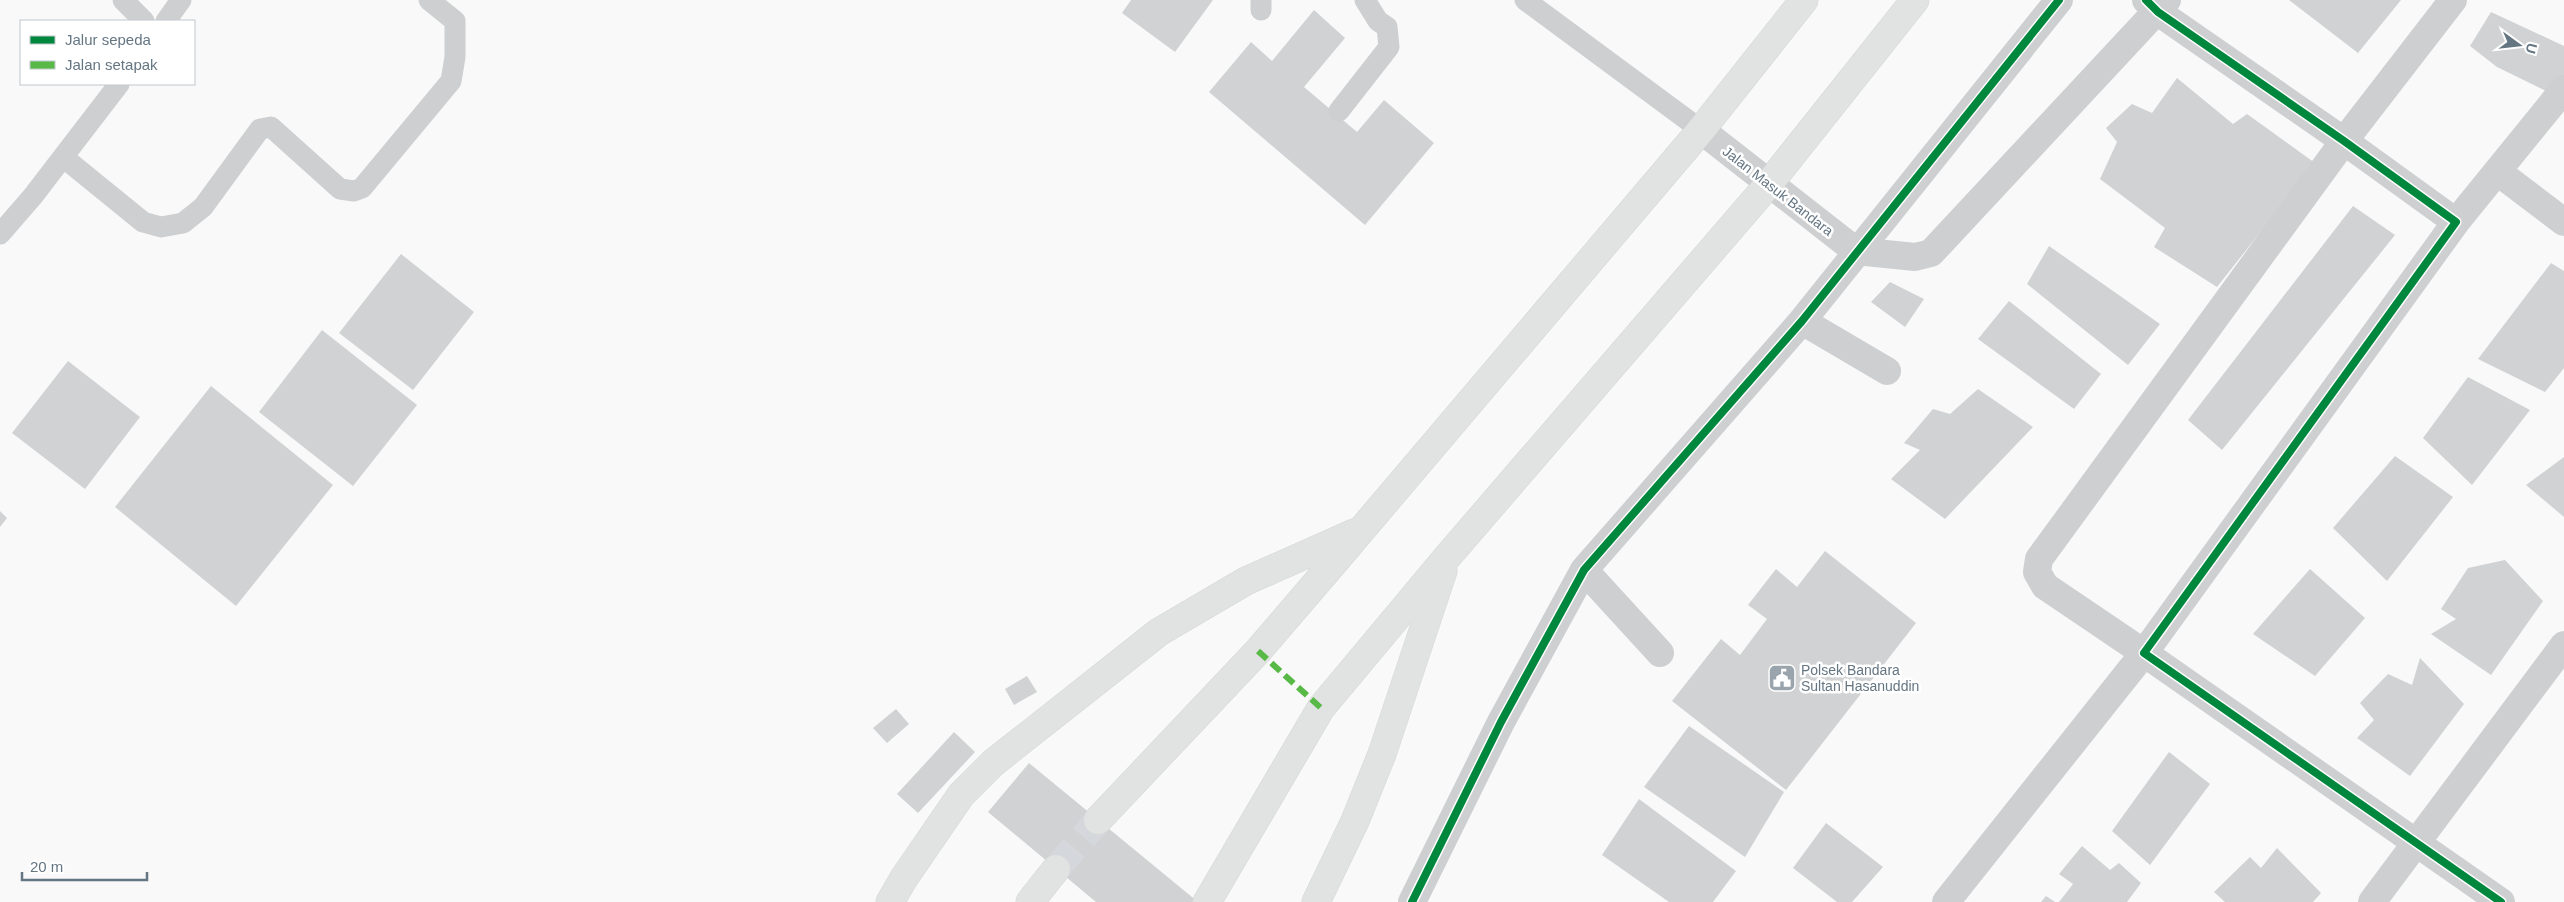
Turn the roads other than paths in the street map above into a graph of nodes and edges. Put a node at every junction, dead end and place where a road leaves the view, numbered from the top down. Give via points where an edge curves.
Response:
1 (123, 0) edge
2 (181, 0) edge
3 (430, 0) edge
4 (1365, 0) edge
5 (1525, 0) edge
6 (1804, 0) edge
7 (1915, 0) edge
8 (2059, 0) edge
9 (2453, 0) edge
10 (2157, 4) edge
11 (143, 20) edge
12 (167, 20) edge
13 (118, 85) edge
14 (2564, 89) edge
15 (1339, 111) dead end
16 (1701, 130) junction
17 (2344, 141) junction
18 (63, 157) junction
19 (2498, 172) junction
20 (1768, 185) junction
21 (2456, 222) junction
22 (2564, 222) edge
23 (0, 234) edge
24 (1856, 251) junction
25 (1802, 321) junction
26 (1887, 370) dead end
27 (1360, 530) junction
28 (1448, 556) junction
29 (1584, 570) junction
30 (2564, 645) edge
31 (1660, 653) dead end
32 (2144, 653) junction
33 (1098, 820) tunnel mouth
34 (2417, 843) junction
35 (1056, 869) tunnel mouth
36 (890, 902) edge
37 (1030, 902) edge
38 (1207, 902) edge
39 (1316, 902) edge
40 (1412, 902) edge
41 (1946, 902) edge
42 (2372, 902) edge
43 (2501, 902) edge

1 - 11 lane
2 - 12 lane
3 - 18 lane via 456,21 451,81 362,188 354,191 340,189 271,126 260,129 203,207 183,223 161,227 143,222
4 - 15 lane via 1378,21 1387,27 1389,47
5 - 16 lane
6 - 16 main road
7 - 20 main road
8 - 24 street
9 - 17 street
10 - 17 street
10 - 24 street via 1931,253 1915,257
13 - 18 lane
14 - 19 street
16 - 20 street, Jalan Masuk Bandara
16 - 27 main road
17 - 21 street
17 - 32 street via 2039,559 2037,572 2045,586
18 - 23 lane
19 - 21 street
19 - 22 street
20 - 24 street, Jalan Masuk Bandara
20 - 28 main road
21 - 32 street
24 - 25 street
25 - 26 street
25 - 29 street
27 - 33 main road via 1258,651
27 - 36 main road via 1246,581 1160,632 993,763 961,795
28 - 38 main road via 1321,708
28 - 39 main road via 1382,754 1356,821
29 - 31 street
29 - 40 street via 1501,722
30 - 34 street
32 - 34 street
32 - 41 street
34 - 42 street
34 - 43 street
35 - 37 main road

